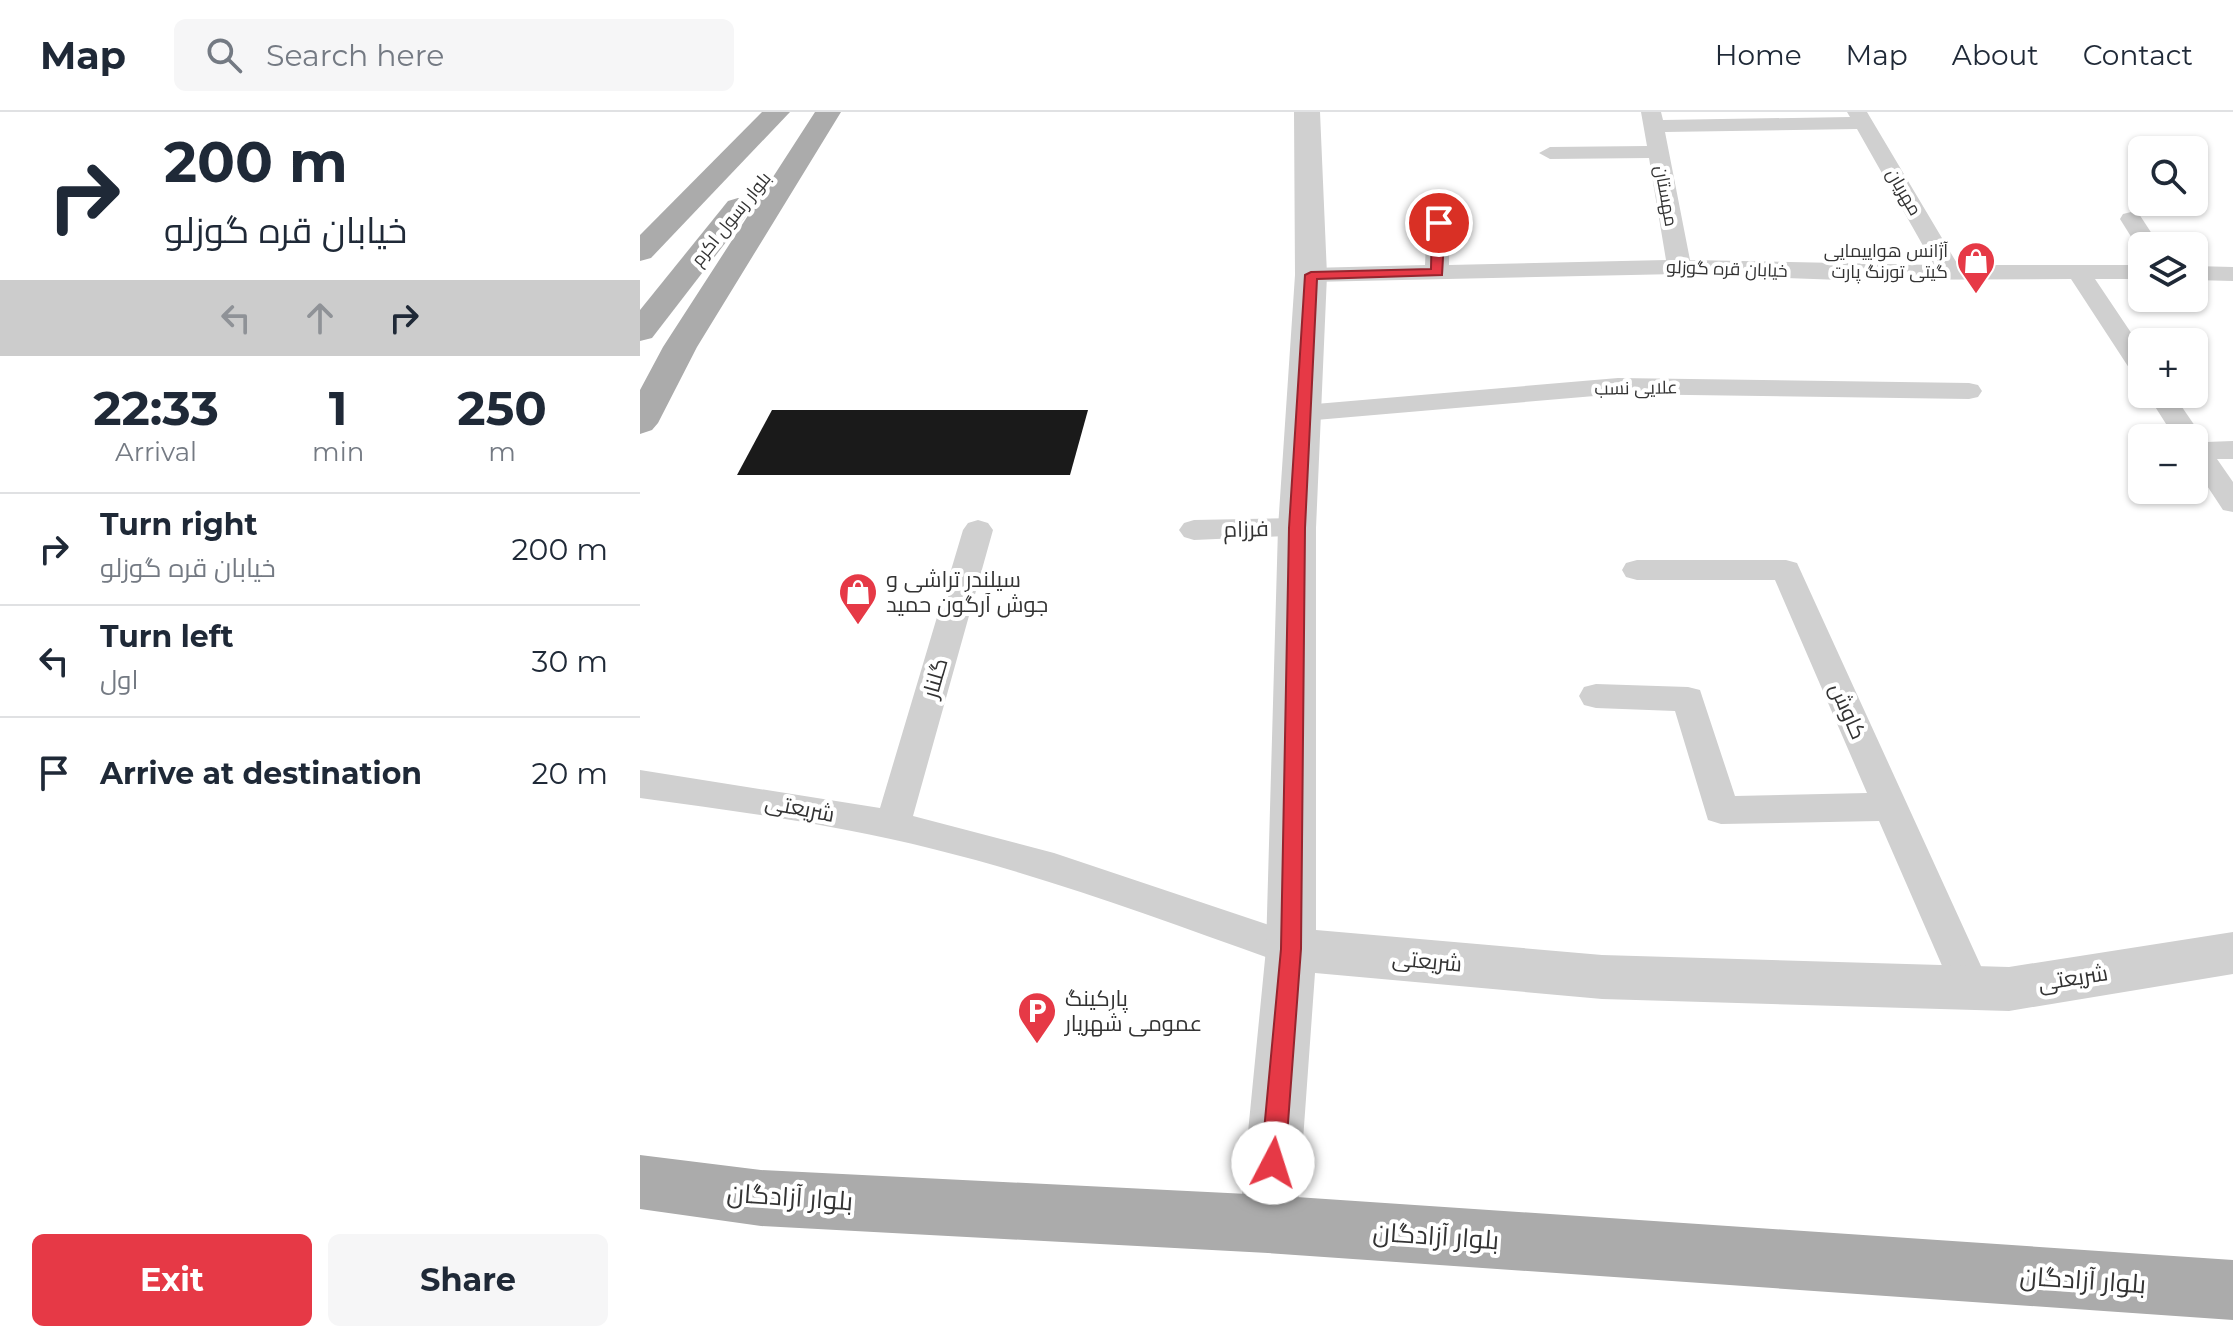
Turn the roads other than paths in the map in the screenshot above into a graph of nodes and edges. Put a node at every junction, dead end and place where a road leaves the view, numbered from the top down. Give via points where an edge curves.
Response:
1 (777, 112) edge
2 (827, 112) edge
3 (1307, 112) edge
4 (1861, 118) edge
5 (1653, 119) edge
6 (1659, 152) junction
7 (1550, 153) dead end
8 (1439, 199) dead end
9 (2131, 219) dead end
10 (2139, 232) edge
11 (640, 252) edge
12 (1679, 267) junction
13 (1950, 272) junction
14 (2078, 272) junction
15 (2128, 272) edge
16 (1437, 273) junction
17 (2208, 273) edge
18 (2233, 274) edge
19 (1311, 275) junction
20 (640, 331) edge
21 (680, 347) junction
22 (2128, 347) edge
23 (640, 388) edge
24 (1969, 391) dead end
25 (1304, 413) junction
26 (640, 423) edge
27 (2208, 447) edge
28 (2233, 450) edge
29 (2208, 466) edge
30 (2233, 503) edge
31 (1297, 528) junction
32 (978, 530) dead end
33 (1194, 530) dead end
34 (1637, 570) dead end
35 (1596, 696) dead end
36 (640, 784) edge
37 (1890, 807) junction
38 (892, 827) junction
39 (1291, 949) junction
40 (2233, 953) edge
41 (1971, 988) junction
42 (640, 1182) edge
43 (1268, 1224) junction
44 (2233, 1290) edge

1 - 11 main road, بلوار رسول اکرم
2 - 20 main road, بلوار رسول اکرم via 752,189
2 - 21 main road
3 - 19 street
4 - 5 street, مهستان
4 - 13 street, مهریان
5 - 6 street, مهستان
6 - 7 street
6 - 12 street, مهستان
8 - 16 street
9 - 10 street
12 - 13 street, خیابان قره گوزلو
12 - 16 street, خیابان قره گوزلو
13 - 14 street, خیابان قره گوزلو
14 - 15 street, خیابان قره گوزلو
14 - 22 street
16 - 19 street, خیابان قره گوزلو
17 - 18 street
19 - 25 street
21 - 23 main road
21 - 26 main road
24 - 25 street, علایی نسب via 1618,386
25 - 31 street
27 - 28 street
29 - 30 street
31 - 33 street, فرزام
31 - 39 street
32 - 38 street, گلنار
34 - 37 street, کاوش via 1786,570
35 - 37 street via 1688,699 1721,810
36 - 38 street, شریعتی via 787,803
37 - 41 street, کاوش
38 - 39 street, شریعتی via 1103,884
39 - 41 street, شریعتی via 1602,977
39 - 43 street
40 - 41 street, شریعتی via 2009,989
42 - 43 main road, بلوار آزادگان via 761,1198
43 - 44 main road, بلوار آزادگان

